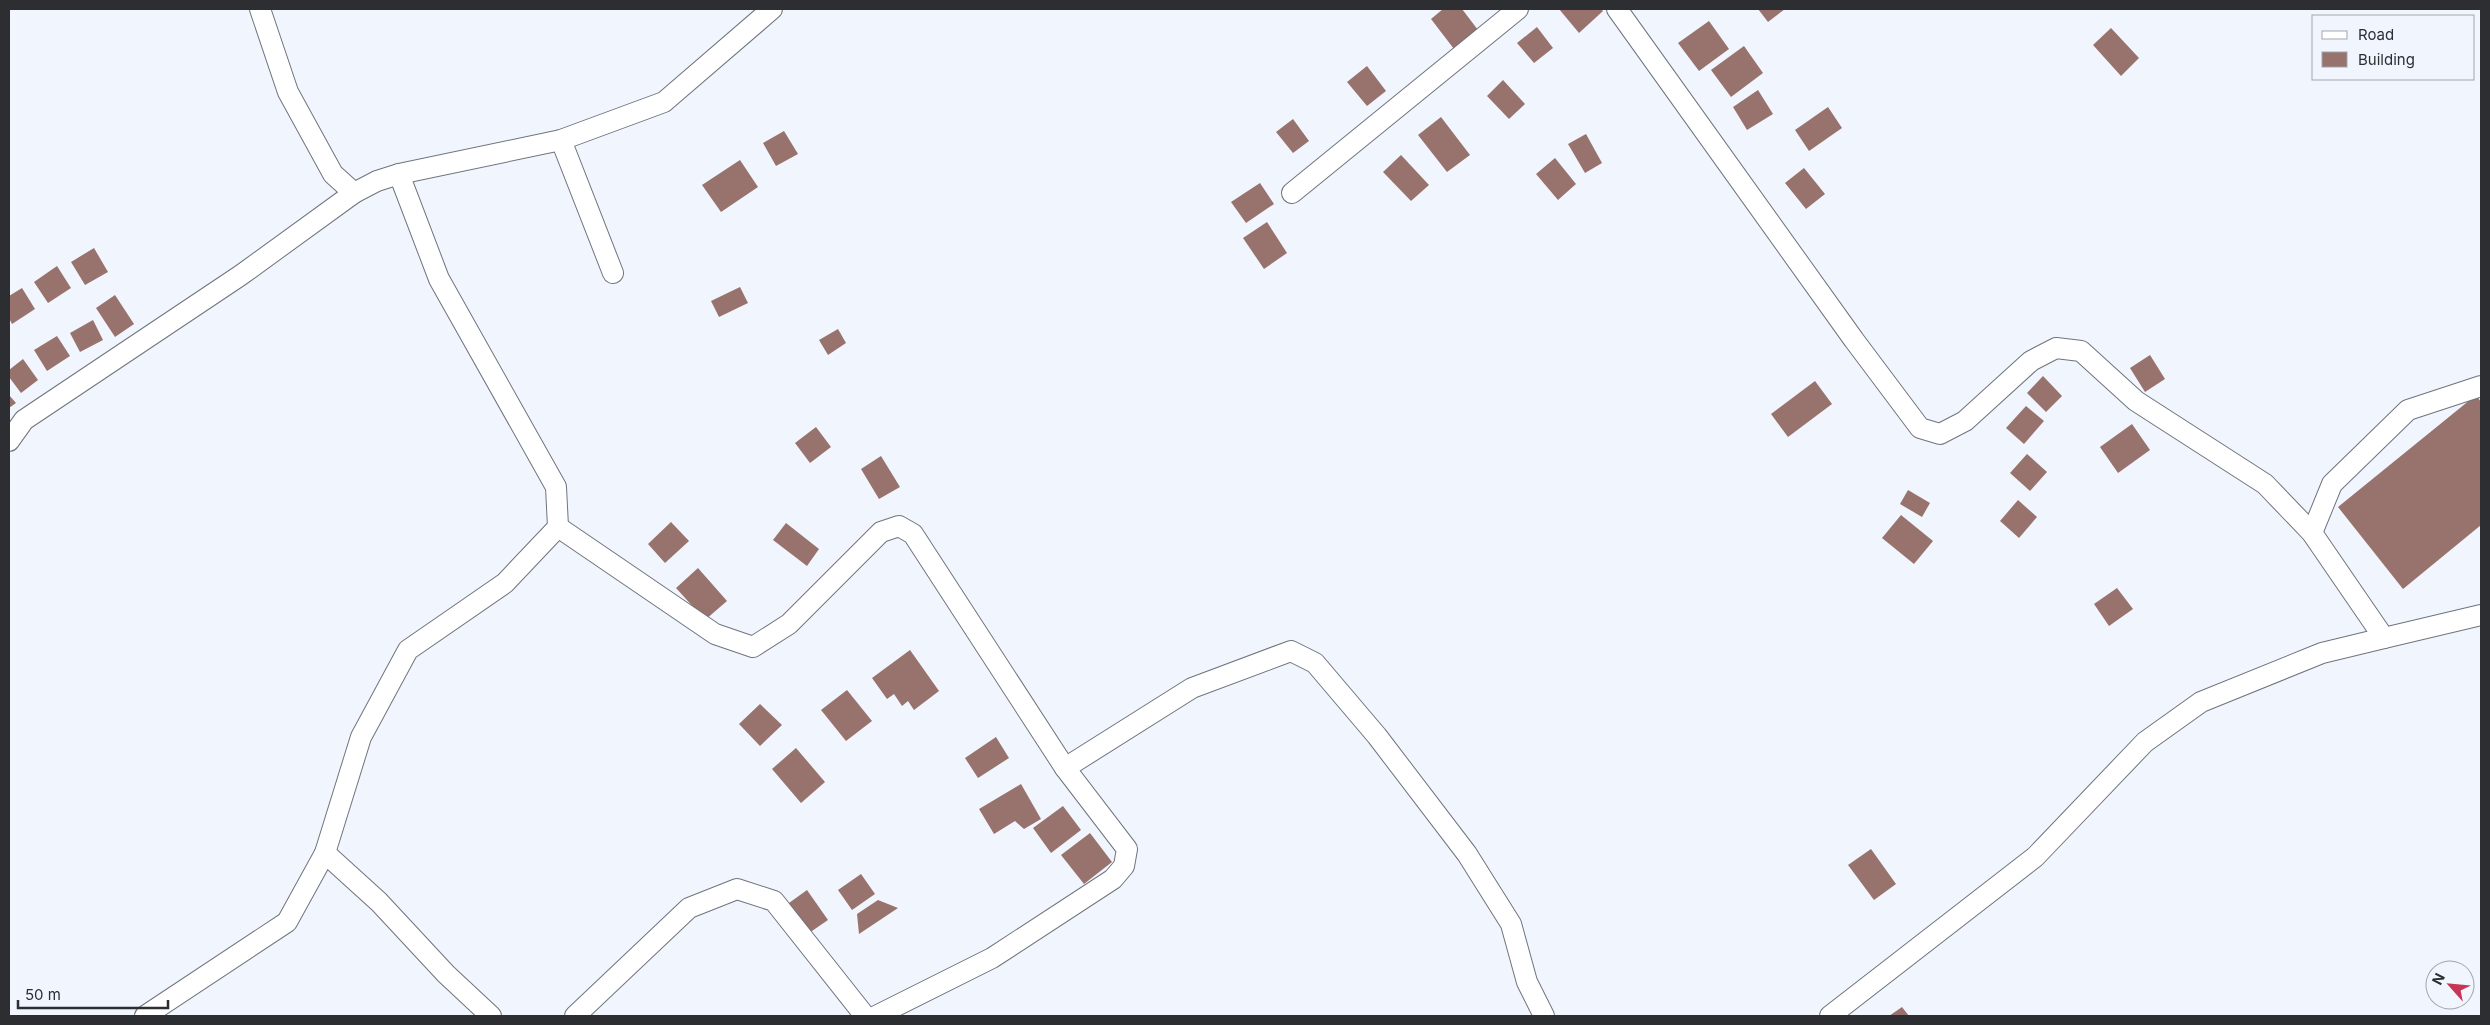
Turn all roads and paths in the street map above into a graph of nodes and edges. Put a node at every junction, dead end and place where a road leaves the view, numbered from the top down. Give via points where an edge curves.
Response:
1 (260, 9) edge
2 (772, 9) edge
3 (1518, 9) edge
4 (1618, 9) edge
5 (561, 140) junction
6 (399, 174) junction
7 (354, 193) junction
8 (1292, 193) dead end
9 (613, 273) dead end
10 (2481, 386) edge
11 (9, 441) edge
12 (558, 527) junction
13 (2312, 533) junction
14 (2481, 615) edge
15 (2384, 638) junction
16 (1064, 768) junction
17 (324, 853) junction
18 (145, 1016) edge
19 (491, 1016) edge
20 (575, 1016) edge
21 (865, 1016) edge
22 (876, 1016) edge
23 (1544, 1016) edge
24 (1830, 1016) edge

1 - 7 street via 288,92 333,174
2 - 5 street via 664,102
3 - 8 street
4 - 13 street via 1920,428 1940,434 1965,421 2031,360 2056,348 2081,352 2136,401 2265,484
5 - 6 street
5 - 9 street
6 - 7 street
6 - 12 street via 439,279 556,487
7 - 11 street via 240,275 24,420
10 - 13 street via 2408,410 2332,484
12 - 16 street via 715,634 753,647 789,624 880,532 899,526 913,534
12 - 17 street via 505,583 408,650 361,737
13 - 15 street
14 - 15 street
15 - 24 street via 2322,653 2201,702 2145,742 2035,857
16 - 22 street via 1127,849 1124,866 1112,878 992,958
16 - 23 street via 1192,688 1290,652 1315,663 1377,736 1467,854 1511,924 1527,982
17 - 18 street via 287,922
17 - 19 street via 379,902 446,974
20 - 21 street via 688,908 737,889 774,901

